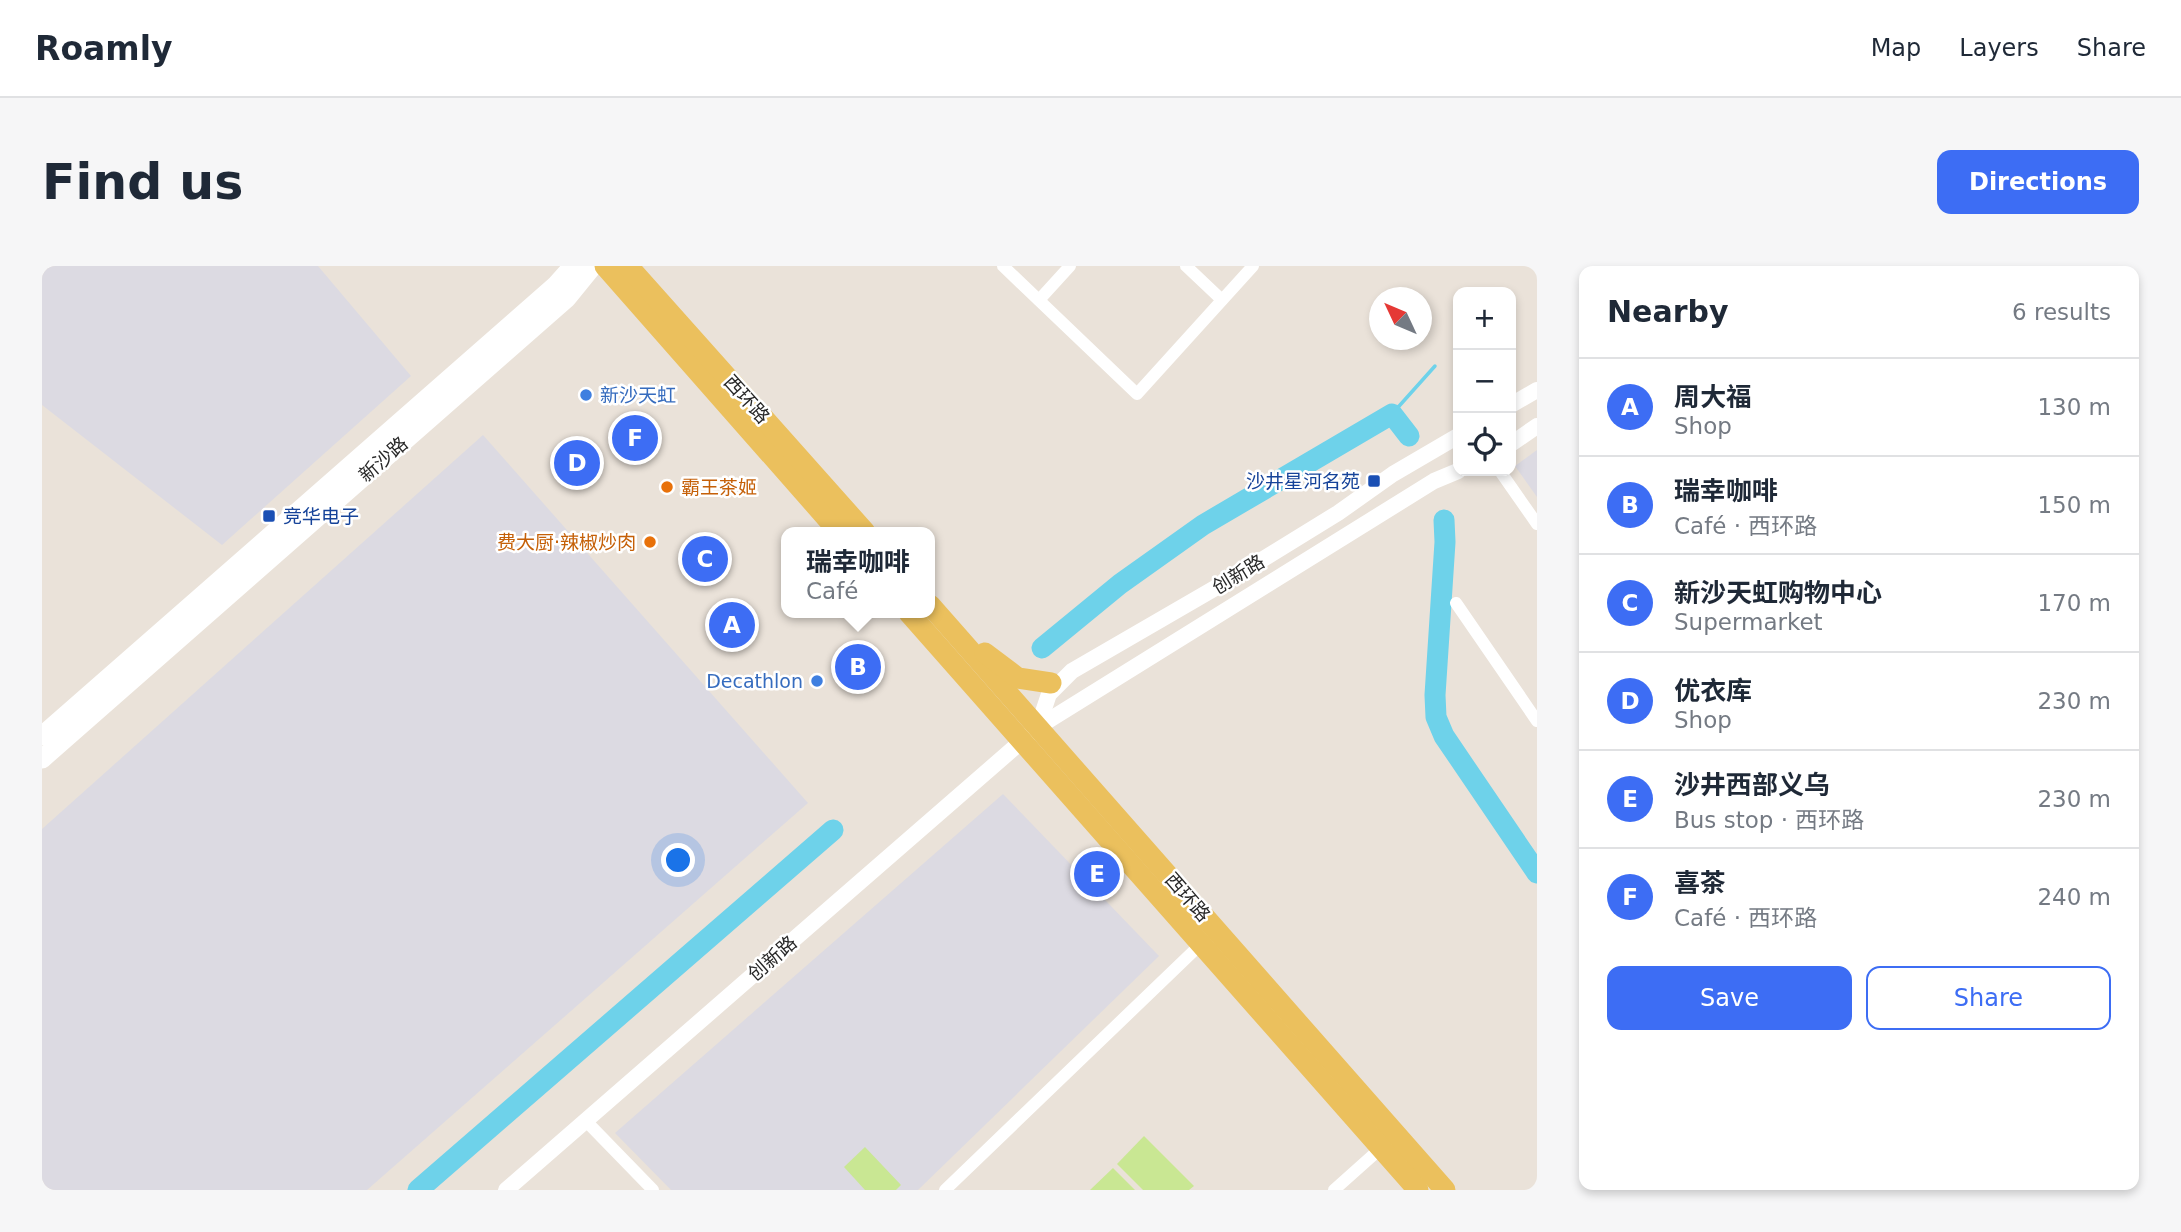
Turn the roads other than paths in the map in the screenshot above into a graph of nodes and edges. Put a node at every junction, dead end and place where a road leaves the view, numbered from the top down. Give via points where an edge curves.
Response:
1 (573, 266) edge
2 (593, 266) edge
3 (605, 266) edge
4 (628, 266) edge
5 (1003, 266) edge
6 (1070, 266) edge
7 (1186, 266) edge
8 (1253, 266) edge
9 (1039, 300) junction
10 (1222, 300) junction
11 (1537, 390) edge
12 (1516, 402) edge
13 (1537, 426) edge
14 (1453, 439) edge
15 (1516, 441) edge
16 (1453, 473) edge
17 (1503, 476) edge
18 (1537, 524) edge
19 (835, 527) edge
20 (861, 527) edge
21 (1456, 603) dead end
22 (935, 611) edge
23 (914, 618) edge
24 (973, 654) junction
25 (1051, 683) dead end
26 (1537, 721) edge
27 (1030, 734) junction
28 (42, 736) edge
29 (42, 759) edge
30 (1202, 943) junction
31 (585, 1120) junction
32 (1381, 1148) junction
33 (506, 1190) edge
34 (653, 1190) edge
35 (945, 1190) edge
36 (1334, 1190) edge
37 (1418, 1190) edge
38 (1445, 1190) edge

1 - 28 main road, 新沙路
2 - 29 main road, 新沙路 via 567,298
3 - 19 main road, 西环路
4 - 20 main road, 西环路
5 - 9 street
6 - 9 street
7 - 10 street
8 - 10 street
9 - 10 street via 1137,394
11 - 12 street
13 - 15 street
14 - 27 street, 创新路 via 1072,671 1049,694
16 - 27 street, 创新路
17 - 18 street
21 - 26 street
22 - 24 main road, 西环路
23 - 27 main road, 西环路
24 - 25 main road via 985,653 1018,678
24 - 27 main road, 西环路
27 - 30 main road, 西环路
27 - 31 street, 创新路
27 - 38 main road, 西环路
30 - 32 main road, 西环路
30 - 35 street
31 - 33 street, 创新路
31 - 34 street
32 - 36 street
32 - 37 main road, 西环路

